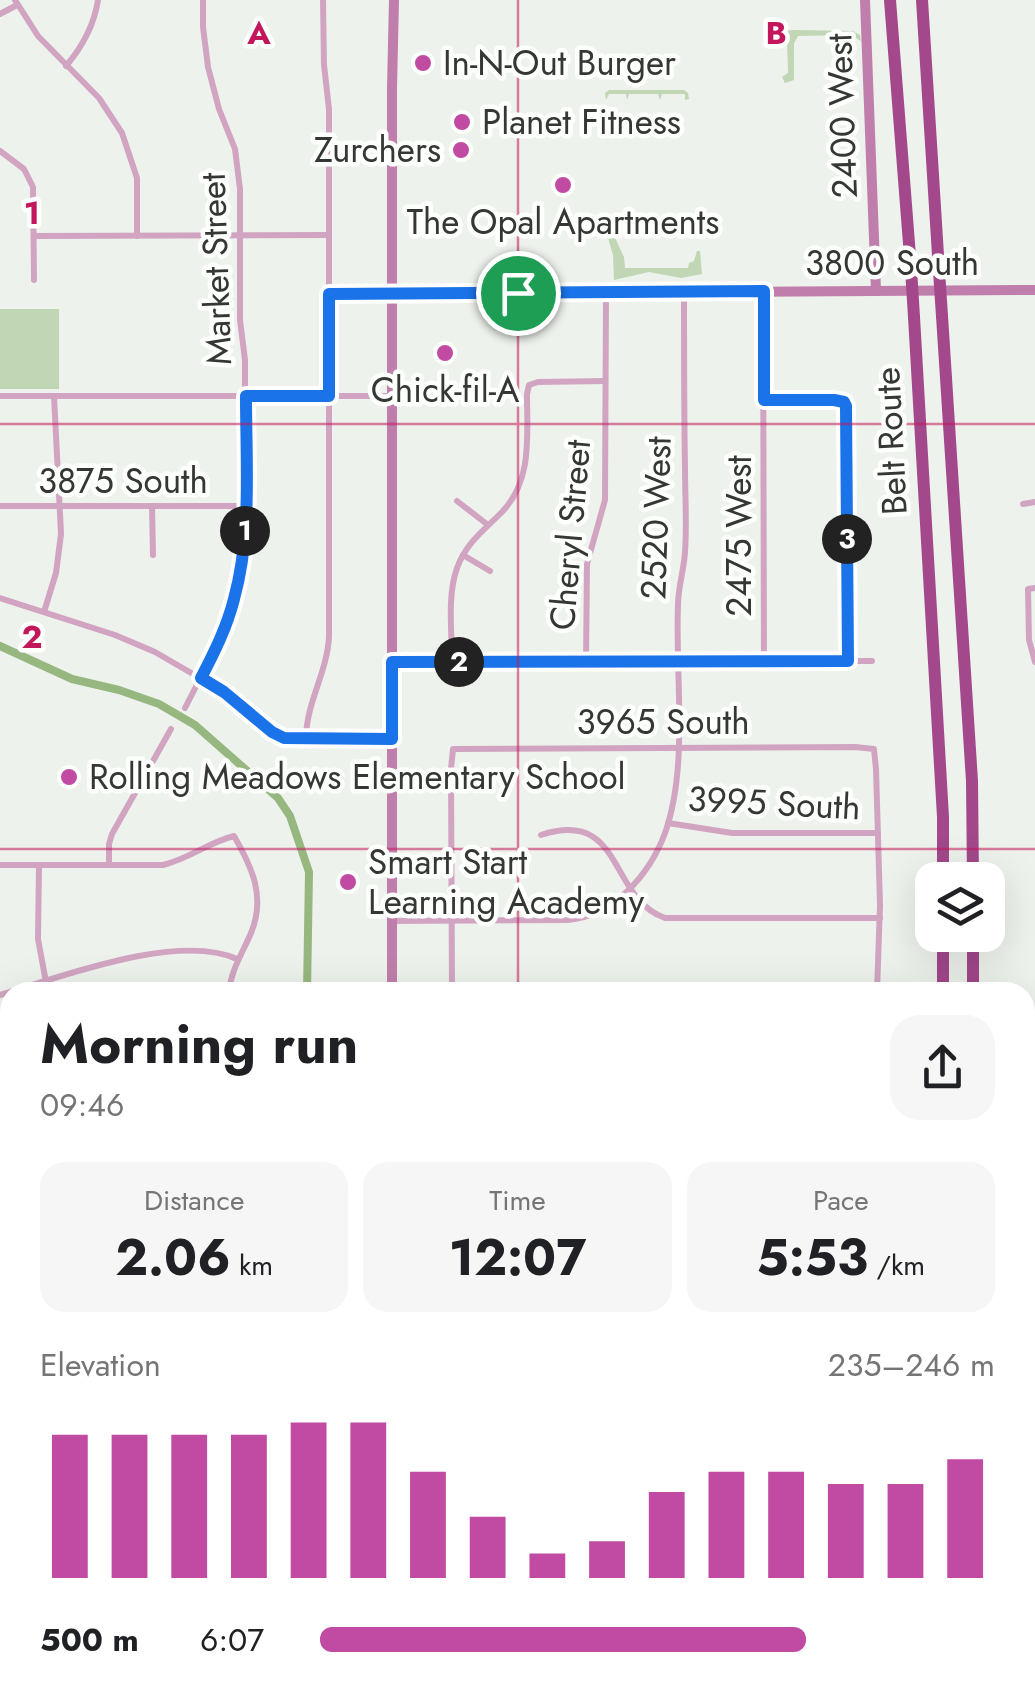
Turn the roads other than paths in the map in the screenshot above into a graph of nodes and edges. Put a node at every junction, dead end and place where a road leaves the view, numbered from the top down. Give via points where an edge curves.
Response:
1 (98, 0) edge
2 (203, 0) edge
3 (324, 0) edge
4 (394, 0) edge
5 (865, 0) edge
6 (890, 0) edge
7 (922, 0) edge
8 (16, 2) edge
9 (0, 14) edge
10 (66, 66) junction
11 (0, 151) edge
12 (329, 235) junction
13 (34, 236) junction
14 (137, 236) junction
15 (240, 236) junction
16 (34, 280) dead end
17 (1035, 290) edge
18 (684, 291) junction
19 (764, 291) junction
20 (876, 291) junction
21 (606, 292) junction
22 (329, 294) junction
23 (392, 294) junction
24 (605, 382) junction
25 (0, 396) edge
26 (54, 396) junction
27 (246, 396) junction
28 (329, 396) junction
29 (392, 396) junction
30 (764, 400) junction
31 (457, 501) dead end
32 (1035, 502) edge
33 (1023, 504) dead end
34 (0, 506) edge
35 (61, 506) junction
36 (152, 506) junction
37 (245, 506) junction
38 (488, 524) junction
39 (152, 555) dead end
40 (463, 555) junction
41 (490, 571) dead end
42 (1032, 589) edge
43 (0, 598) edge
44 (44, 612) junction
45 (764, 661) junction
46 (848, 661) junction
47 (872, 661) dead end
48 (392, 662) junction
49 (452, 662) junction
50 (586, 662) junction
51 (677, 662) junction
52 (1035, 662) edge
53 (201, 678) junction
54 (185, 708) dead end
55 (171, 729) dead end
56 (306, 739) junction
57 (392, 739) junction
58 (678, 747) junction
59 (668, 822) junction
60 (878, 832) junction
61 (541, 835) dead end
62 (943, 862) edge
63 (973, 862) edge
64 (39, 864) junction
65 (108, 864) junction
66 (0, 865) edge
67 (630, 886) junction
68 (880, 918) junction
69 (452, 920) junction
70 (392, 921) junction
71 (943, 952) edge
72 (974, 952) edge
73 (237, 959) junction
74 (46, 982) joint
75 (231, 982) edge
76 (392, 982) edge
77 (452, 982) edge
78 (877, 982) edge
79 (943, 982) edge
80 (973, 982) edge

1 - 10 street via 84,42
2 - 15 street, Market Street via 208,67 237,161
3 - 12 street
4 - 23 main road
5 - 20 main road, 2400 West
6 - 62 highway, Belt Route, bridge
7 - 63 highway, Belt Route, bridge
8 - 9 street
8 - 10 street
10 - 14 street via 108,109 128,148 138,193
11 - 13 street via 30,178
12 - 15 street
12 - 22 street
13 - 14 street
13 - 16 street
14 - 15 street
15 - 27 street, Market Street
17 - 20 main road, 3800 South
18 - 19 main road, 3800 South
18 - 21 main road, 3800 South
18 - 51 street, 2520 West via 685,553
19 - 20 main road, 3800 South
19 - 30 street, 2475 West
21 - 23 main road, 3800 South
21 - 24 street, Cheryl Street
22 - 23 street, 3800 South
22 - 28 street
23 - 29 main road
24 - 38 street via 529,385 522,478
24 - 50 street, Cheryl Street via 604,500 587,564
25 - 26 street
26 - 27 street
26 - 35 street
27 - 28 street
27 - 37 street, Market Street
28 - 29 street
28 - 56 street via 329,644
29 - 48 main road
30 - 45 street, 2475 West
30 - 46 street via 844,402 847,411
31 - 38 street
32 - 33 street
34 - 35 street, 3875 South
35 - 36 street, 3875 South
35 - 44 street via 58,558
36 - 37 street, 3875 South
36 - 39 street
37 - 53 street, Market Street via 236,595
38 - 40 street
40 - 41 street
40 - 49 street via 453,585
42 - 52 street via 1028,640
43 - 44 street
44 - 53 street via 142,646
45 - 46 street
45 - 51 street
46 - 47 street
48 - 49 street
48 - 57 main road
49 - 50 street
50 - 51 street
51 - 58 street, 2520 West
53 - 54 street, Market Street
53 - 56 street via 276,734
55 - 65 street via 112,834
56 - 57 street
57 - 70 main road
58 - 59 street, 2520 West
58 - 60 street, 3965 South via 874,750
58 - 69 street, 3965 South via 453,749
59 - 60 street, 3995 South via 720,832
59 - 67 street, 2520 West
60 - 68 street
61 - 67 street via 571,830 594,836
64 - 65 street
64 - 66 street
64 - 74 street via 38,939
65 - 73 street via 171,863 234,836 254,874 258,900
67 - 68 street via 646,908 665,918
67 - 69 street, 2520 West via 606,909 579,919
68 - 78 street
69 - 70 street, 2520 West
69 - 77 street
70 - 76 main road
71 - 79 highway
72 - 80 highway
73 - 74 street via 215,952 146,954
73 - 75 street

